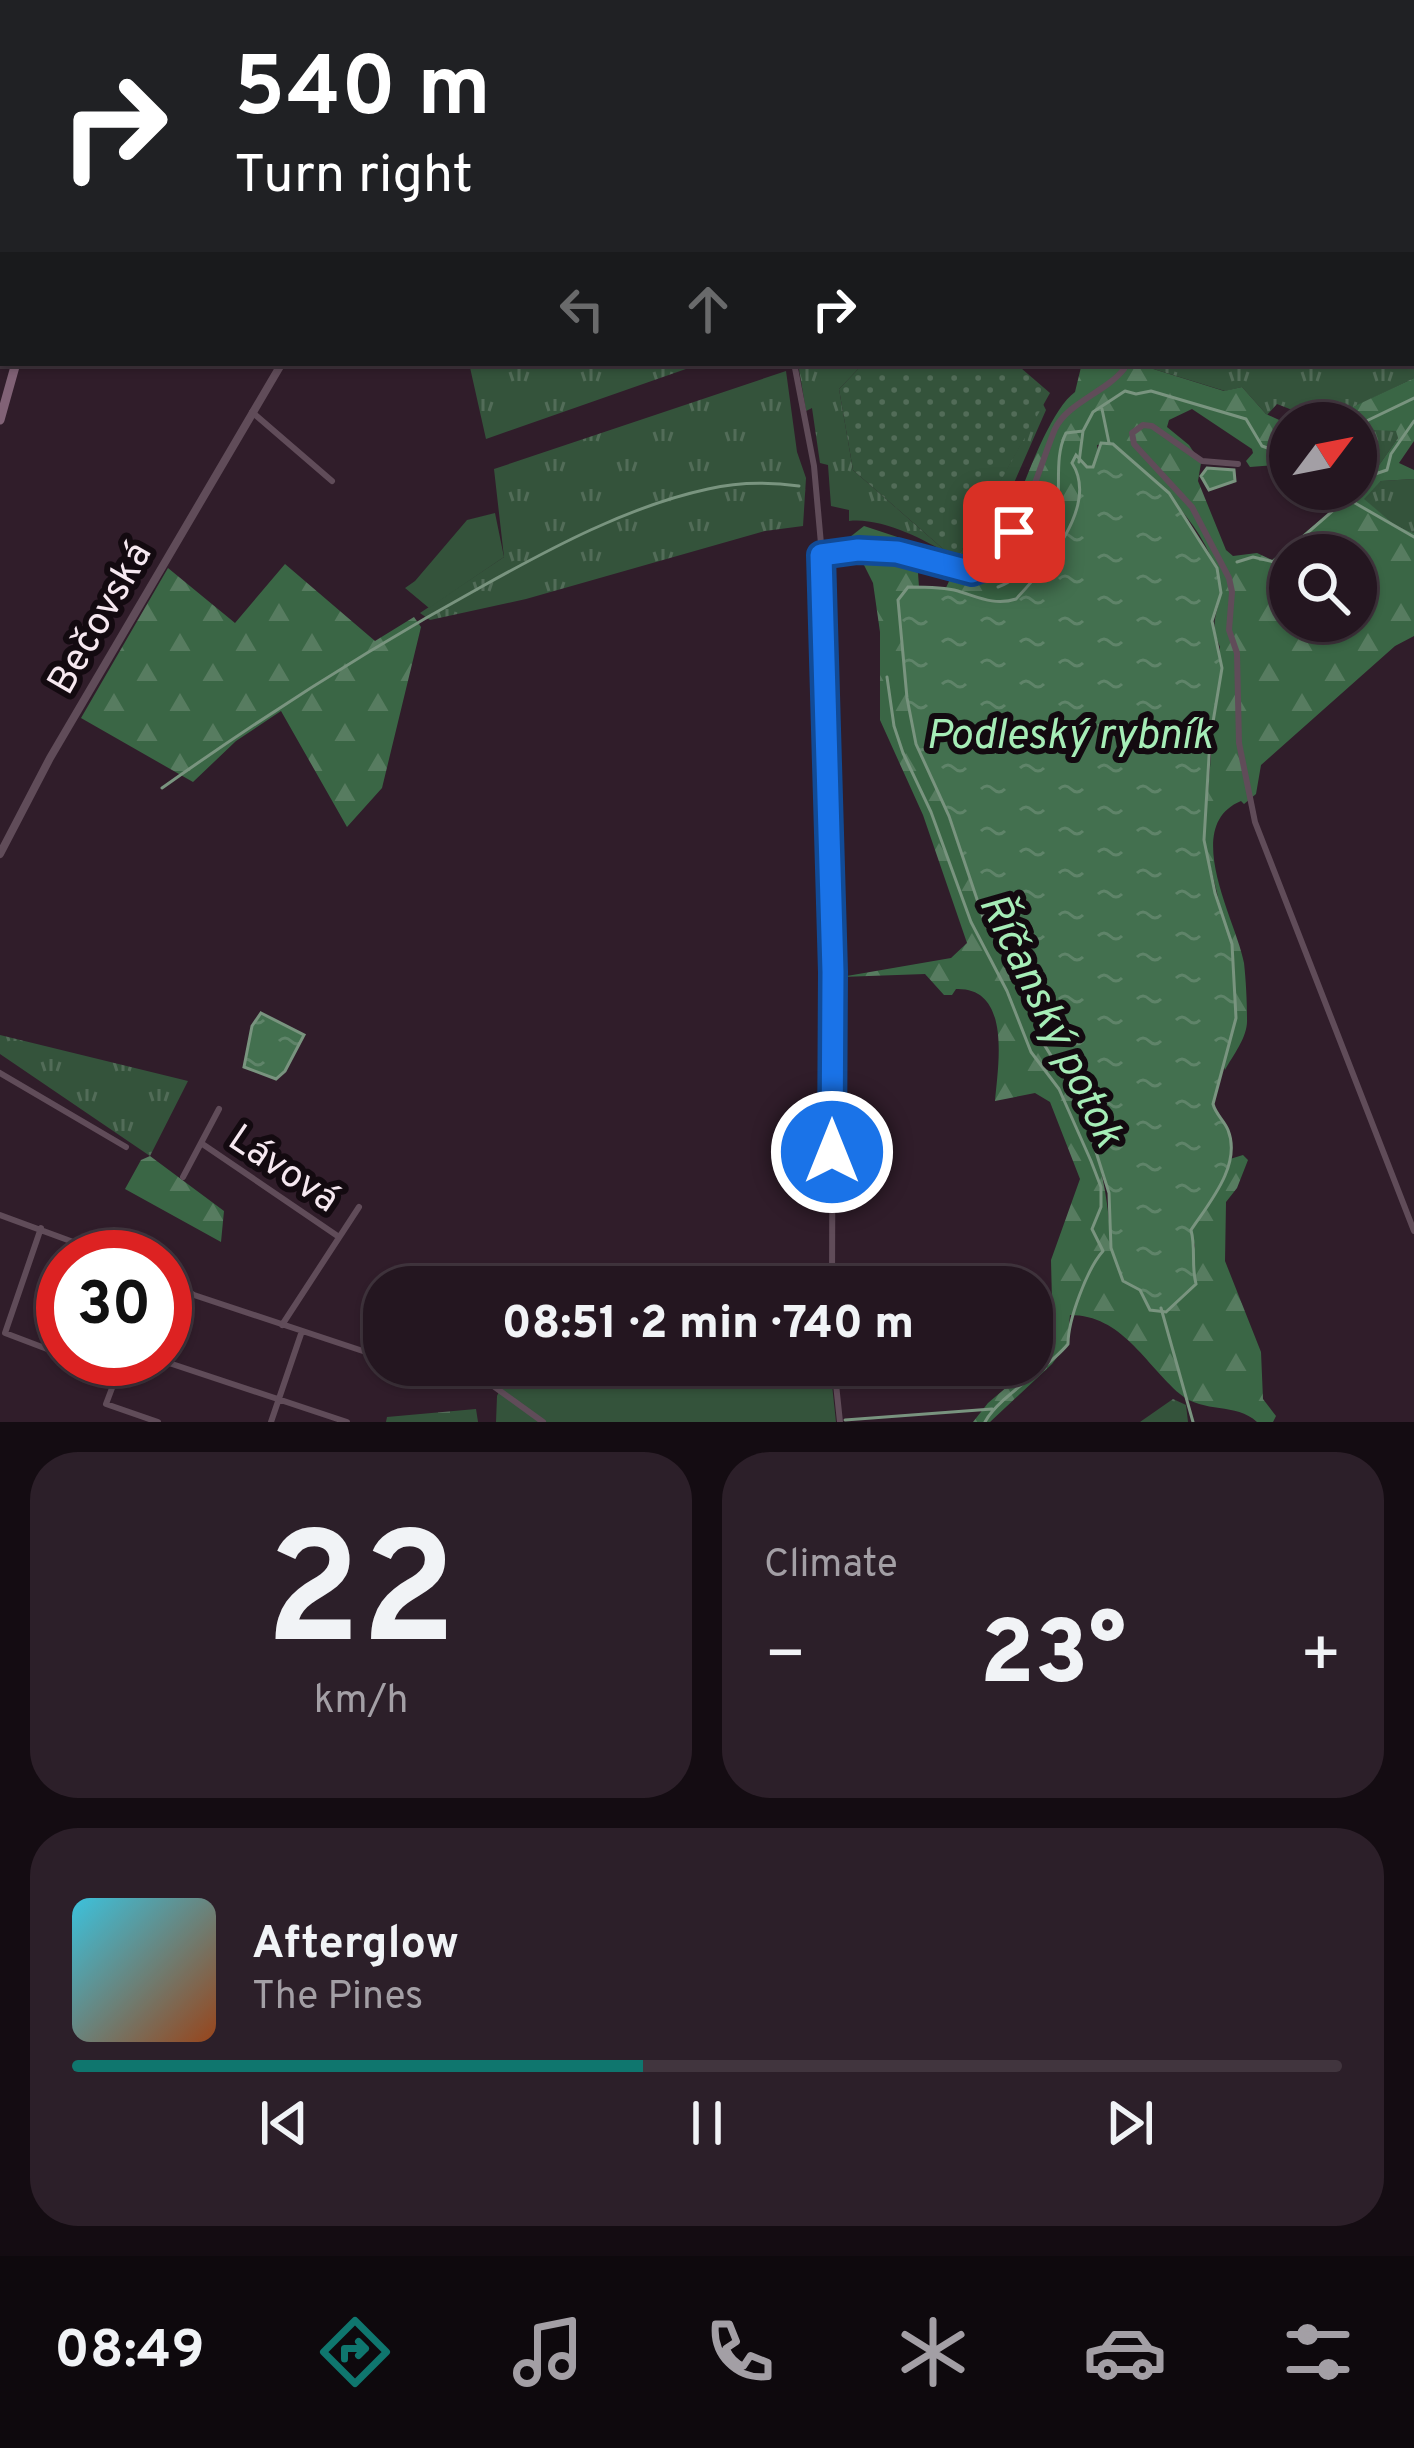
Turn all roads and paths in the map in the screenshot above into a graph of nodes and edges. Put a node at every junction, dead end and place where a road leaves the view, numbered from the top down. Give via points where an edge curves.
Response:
1 (15, 366) edge
2 (280, 366) edge
3 (795, 366) edge
4 (1124, 369) dead end
5 (252, 412) junction
6 (0, 420) edge
7 (1238, 464) dead end
8 (332, 481) dead end
9 (821, 555) junction
10 (0, 854) edge
11 (0, 1072) edge
12 (219, 1109) dead end
13 (201, 1143) junction
14 (126, 1147) dead end
15 (183, 1177) dead end
16 (359, 1207) dead end
17 (0, 1215) edge
18 (41, 1228) joint
19 (46, 1230) edge
20 (1414, 1231) edge
21 (339, 1237) junction
22 (36, 1243) edge
23 (832, 1266) edge
24 (192, 1293) edge
25 (282, 1324) junction
26 (302, 1331) junction
27 (36, 1345) edge
28 (363, 1351) edge
29 (192, 1371) edge
30 (112, 1386) edge
31 (497, 1386) edge
32 (837, 1386) edge
33 (279, 1400) junction
34 (158, 1422) edge
35 (271, 1422) edge
36 (347, 1422) edge
37 (543, 1422) edge
38 (841, 1422) edge

1 - 6 main road
2 - 5 street, Bečovská
3 - 9 street
4 - 9 street via 1062,416 1014,532 987,569 965,572 897,552
5 - 8 street
5 - 10 street, Bečovská
7 - 20 street via 1202,460 1152,426 1138,427 1132,440 1192,507 1229,578 1239,743 1255,822
9 - 23 street
11 - 14 street
12 - 13 street, Lávová
13 - 15 street, Lávová
13 - 21 street, Lávová
16 - 21 street
17 - 18 street
18 - 19 street
21 - 25 street
22 - 27 street via 5,1333
24 - 25 street
25 - 26 street
26 - 28 street
26 - 33 street
29 - 33 street
30 - 34 street via 106,1404
31 - 37 street
32 - 38 street
33 - 35 street
33 - 36 street

